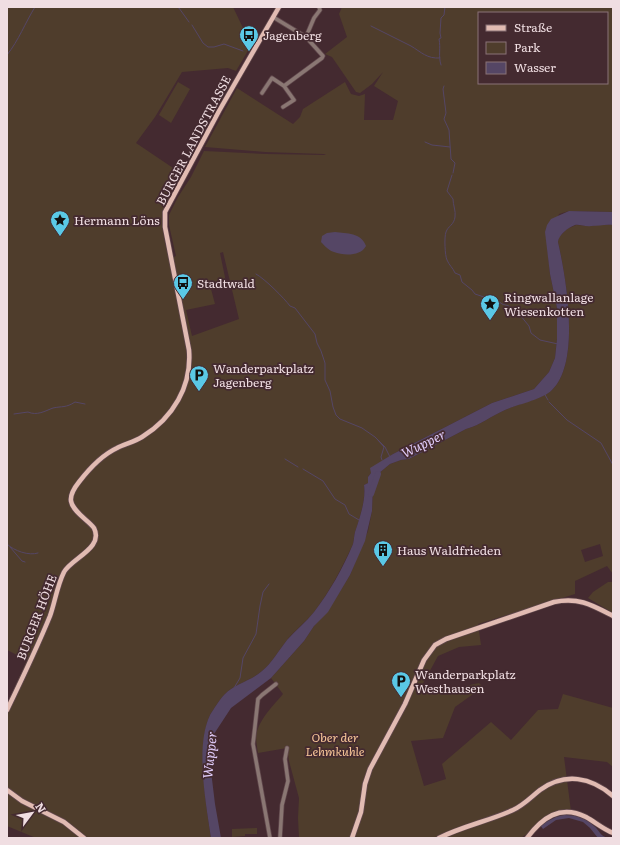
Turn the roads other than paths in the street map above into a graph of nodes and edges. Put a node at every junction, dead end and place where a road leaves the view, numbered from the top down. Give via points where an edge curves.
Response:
1 (279, 7) edge
2 (319, 7) edge
3 (273, 17) junction
4 (306, 37) junction
5 (284, 86) junction
6 (262, 93) dead end
7 (283, 107) dead end
8 (185, 386) joint
9 (613, 616) edge
10 (276, 684) dead end
11 (7, 710) edge
12 (288, 748) dead end
13 (7, 790) edge
14 (613, 796) edge
15 (613, 833) edge
16 (84, 838) edge
17 (270, 838) edge
18 (280, 838) edge
19 (352, 838) edge
20 (439, 838) edge
21 (527, 838) edge

1 - 3 main road, BURGER LANDSTRASSE
2 - 4 street via 320,10
3 - 4 street
3 - 8 main road, BURGER LANDSTRASSE via 222,105 165,214 165,227 189,350
4 - 5 street via 323,57
5 - 6 street via 272,78
5 - 7 street via 294,100
8 - 11 main road, BURGER HÖHE via 177,402 157,425 140,438 106,454 89,470 73,491 72,504 93,527 96,540 64,572 48,622
9 - 19 main road via 583,601 563,600 440,641 424,660 405,704 370,769 361,812
10 - 17 street via 258,699 253,738
12 - 18 street via 284,759 288,781 282,805
13 - 16 main road via 59,819
14 - 20 main road via 604,788 588,781 572,778 558,781 541,789 512,811
15 - 21 main road via 583,816 564,813 543,820

